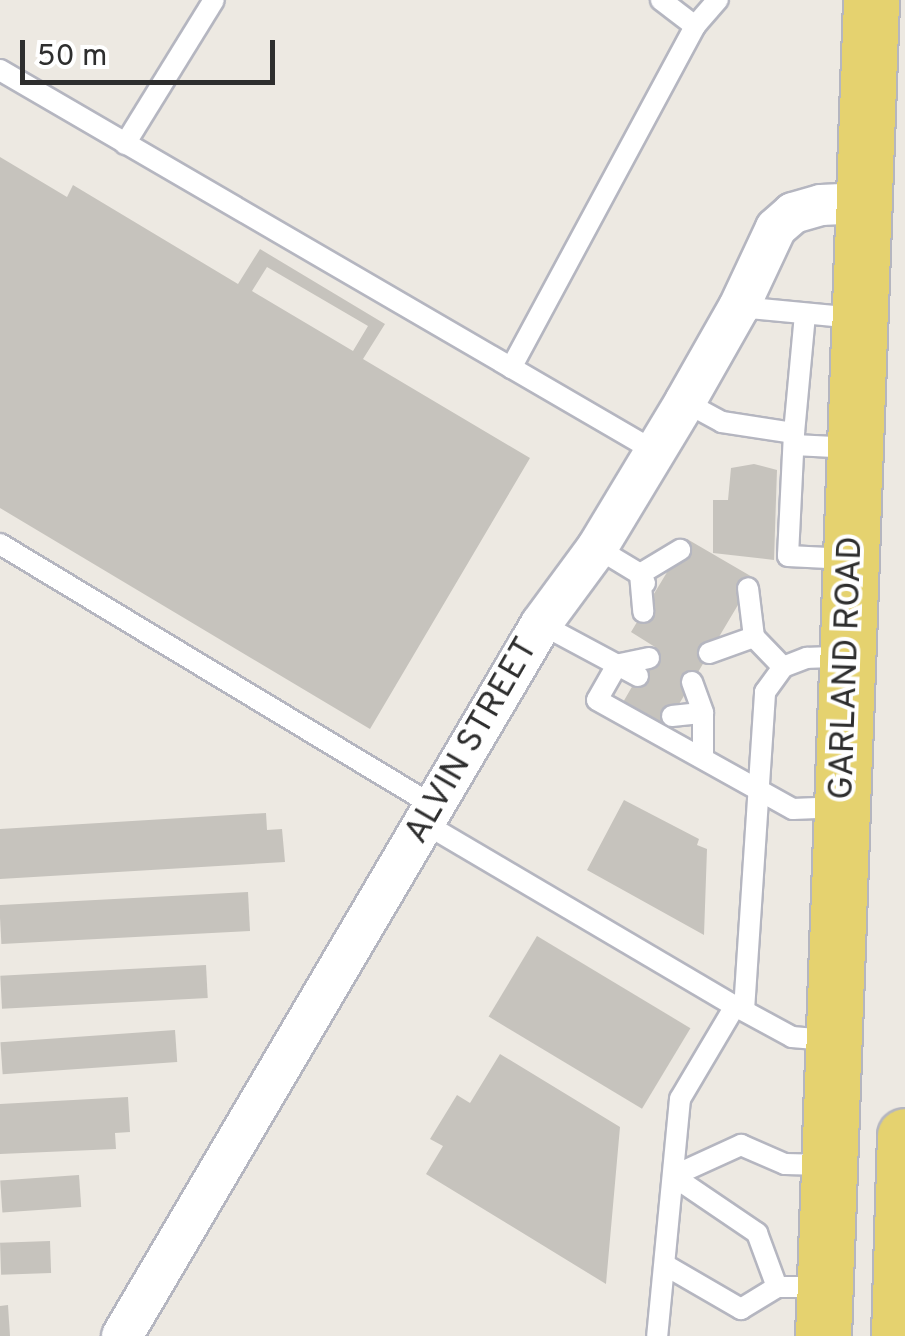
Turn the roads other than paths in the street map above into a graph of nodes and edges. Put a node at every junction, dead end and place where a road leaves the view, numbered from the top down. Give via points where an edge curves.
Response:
1 (214, 0) edge
2 (660, 0) edge
3 (718, 0) edge
4 (870, 0) edge
5 (695, 26) junction
6 (0, 70) edge
7 (125, 144) junction
8 (884, 204) edge
9 (739, 307) junction
10 (831, 316) junction
11 (511, 368) junction
12 (685, 402) junction
13 (794, 439) junction
14 (856, 448) junction
15 (656, 452) junction
16 (0, 544) edge
17 (597, 548) junction
18 (680, 550) dead end
19 (850, 559) junction
20 (668, 571) dead end
21 (640, 574) junction
22 (748, 588) dead end
23 (648, 604) dead end
24 (735, 610) dead end
25 (541, 624) junction
26 (754, 637) junction
27 (714, 645) dead end
28 (846, 657) junction
29 (617, 665) junction
30 (783, 666) junction
31 (702, 713) junction
32 (703, 758) junction
33 (755, 788) junction
34 (843, 807) junction
35 (429, 814) junction
36 (739, 1008) junction
37 (834, 1040) junction
38 (905, 1136) edge
39 (673, 1176) junction
40 (830, 1186) junction
41 (904, 1207) edge
42 (665, 1265) junction
43 (809, 1303) edge
44 (122, 1336) edge
45 (657, 1336) edge
46 (899, 1336) edge

1 - 7 lane
2 - 5 lane
3 - 5 lane
4 - 8 main road, GARLAND ROAD
5 - 11 lane
6 - 7 lane
7 - 11 lane
8 - 9 street, ALVIN STREET via 821,205 793,213 776,228
8 - 10 main road, GARLAND ROAD
9 - 10 lane
9 - 12 street, ALVIN STREET
10 - 13 lane
10 - 14 main road, GARLAND ROAD
11 - 15 lane
12 - 13 lane via 722,422
12 - 15 street, ALVIN STREET
13 - 14 lane
13 - 19 lane via 788,556
14 - 19 main road, GARLAND ROAD
15 - 17 street, ALVIN STREET
16 - 35 lane
17 - 21 lane
17 - 25 street, ALVIN STREET
18 - 21 lane
19 - 28 main road, GARLAND ROAD
20 - 21 lane
21 - 23 lane
22 - 26 lane
24 - 26 lane
25 - 29 lane
25 - 35 street, ALVIN STREET
26 - 27 lane
26 - 30 lane
28 - 30 lane
28 - 34 main road, GARLAND ROAD
29 - 29 lane via 639,675
29 - 32 lane via 597,700
30 - 33 lane via 764,692
31 - 31 lane via 681,700
31 - 32 lane
32 - 33 lane
33 - 34 lane via 793,809
33 - 36 lane
34 - 37 main road, GARLAND ROAD
35 - 36 lane
35 - 44 street, ALVIN STREET
36 - 37 lane via 792,1037
36 - 39 lane via 680,1099
37 - 40 main road, GARLAND ROAD
38 - 41 main road
39 - 40 lane via 741,1145
39 - 42 lane
39 - 43 lane via 758,1233
40 - 41 main road
40 - 43 main road, GARLAND ROAD
41 - 46 main road
42 - 43 lane via 741,1309
42 - 45 lane

